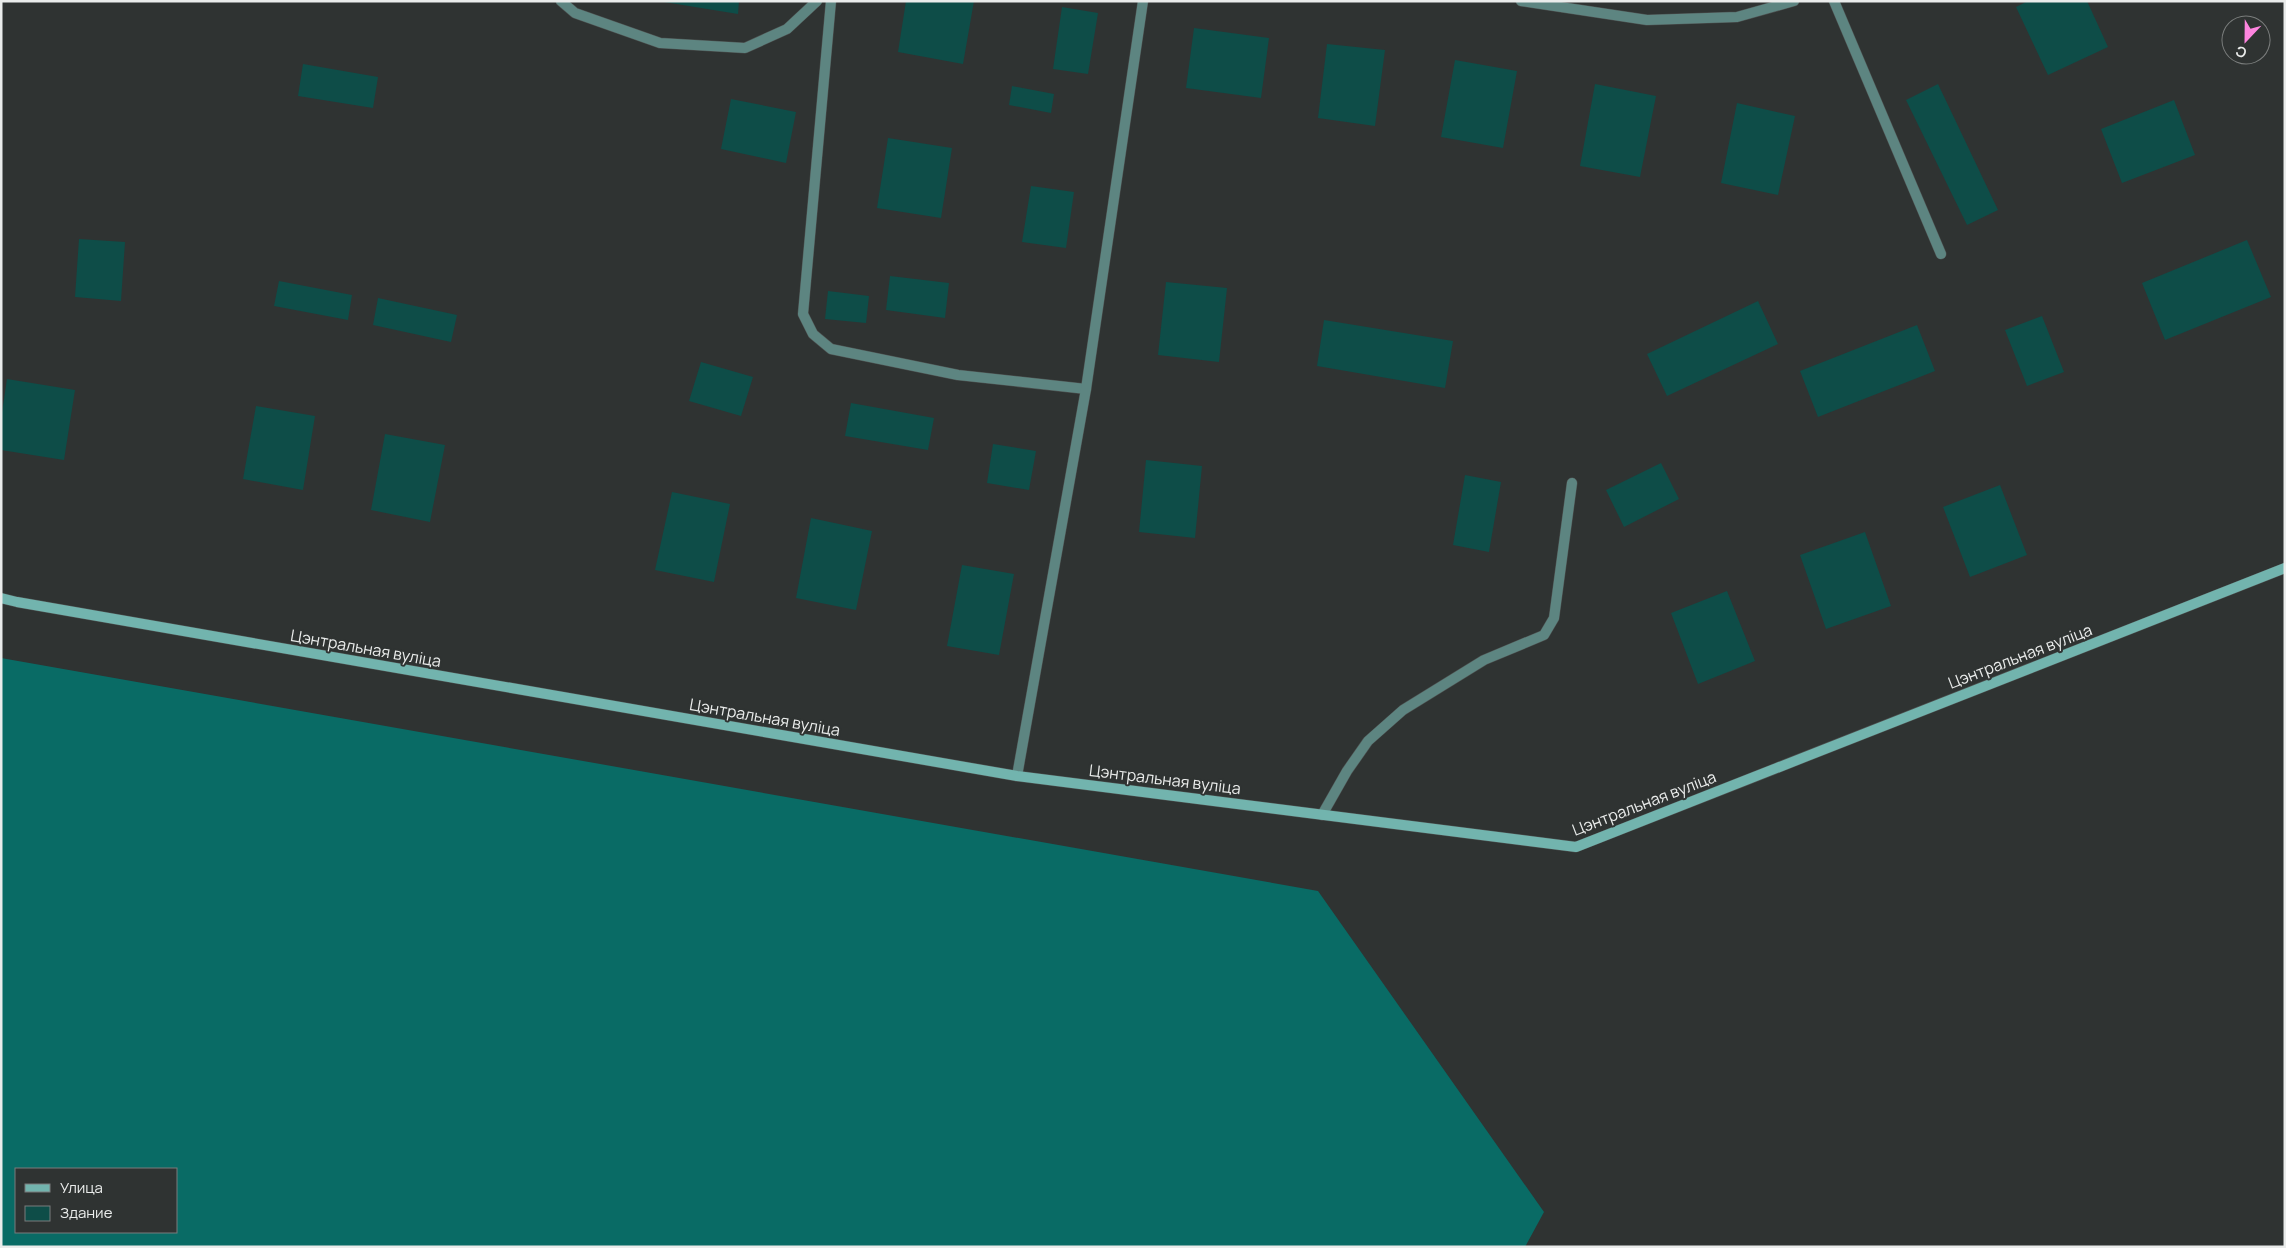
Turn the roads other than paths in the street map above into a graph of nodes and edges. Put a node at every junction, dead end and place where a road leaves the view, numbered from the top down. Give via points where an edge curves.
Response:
1 (562, 1) edge
2 (818, 1) edge
3 (832, 1) edge
4 (1143, 1) edge
5 (1521, 1) edge
6 (1794, 1) edge
7 (1834, 1) edge
8 (1941, 254) dead end
9 (1086, 389) junction
10 (1572, 483) dead end
11 (2285, 568) edge
12 (1, 598) edge
13 (1017, 776) junction
14 (1322, 815) junction

1 - 2 street via 575,13 660,43 745,48 787,29
3 - 9 street via 803,314 814,334 831,349 958,375
4 - 9 street
5 - 6 street via 1647,20 1736,17
7 - 8 street
9 - 13 street
10 - 14 street via 1554,618 1544,635 1484,660 1403,710 1368,740
11 - 14 street, Цэнтральная вуліца via 1576,847
12 - 13 street, Цэнтральная вуліца
13 - 14 street, Цэнтральная вуліца

